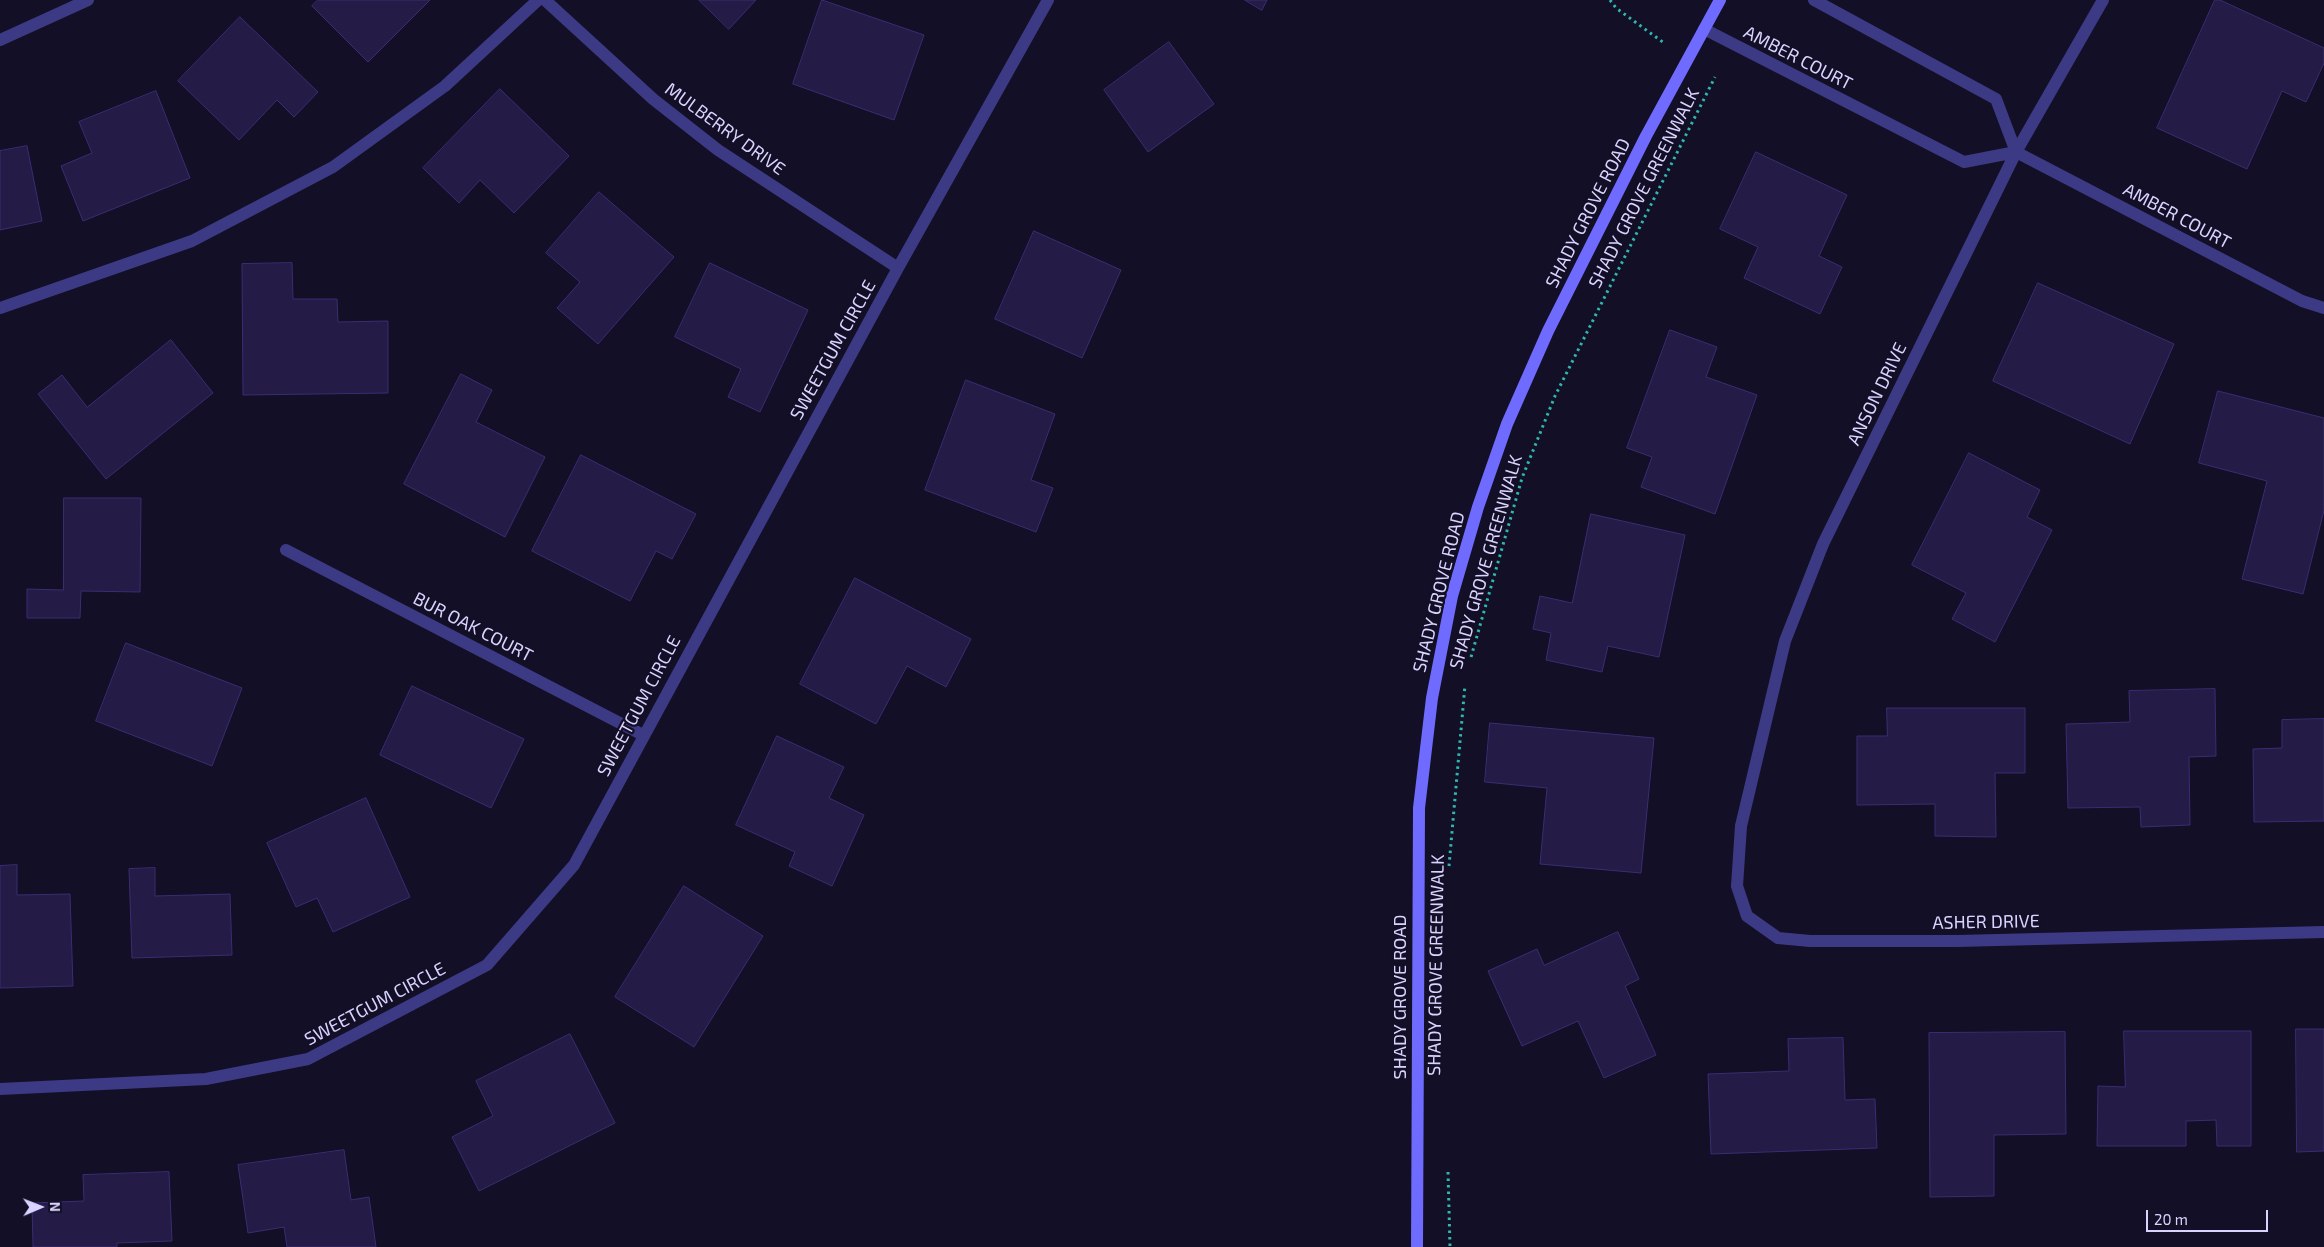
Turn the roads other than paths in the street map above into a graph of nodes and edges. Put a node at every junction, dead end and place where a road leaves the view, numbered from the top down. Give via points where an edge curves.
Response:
1 (88, 0) edge
2 (538, 0) edge
3 (545, 0) edge
4 (1048, 0) edge
5 (1720, 0) edge
6 (1814, 0) edge
7 (2103, 0) edge
8 (1704, 30) junction
9 (0, 40) edge
10 (2016, 152) junction
11 (898, 268) junction
12 (0, 308) edge
13 (2324, 308) edge
14 (286, 550) dead end
15 (643, 735) junction
16 (1740, 826) joint
17 (2324, 932) edge
18 (0, 1089) edge
19 (1417, 1247) edge

1 - 9 street
2 - 12 street via 445,86 333,167 192,241
3 - 11 street, MULBERRY DRIVE via 653,99 718,150
4 - 11 street, SWEETGUM CIRCLE
5 - 8 main road, SHADY GROVE ROAD
6 - 10 street via 1996,99
7 - 10 street, ANSON DRIVE
8 - 10 street, AMBER COURT via 1964,162
8 - 19 main road, SHADY GROVE ROAD via 1548,331 1507,424 1452,596 1432,698 1420,808
10 - 13 street, AMBER COURT via 2302,301
10 - 16 street, ANSON DRIVE via 1823,544 1785,641
11 - 15 street, SWEETGUM CIRCLE
14 - 15 street, BUR OAK COURT
15 - 18 street, SWEETGUM CIRCLE via 574,865 486,965 308,1059 206,1079
16 - 17 street, ASHER DRIVE via 1738,886 1747,916 1778,938 1958,941

